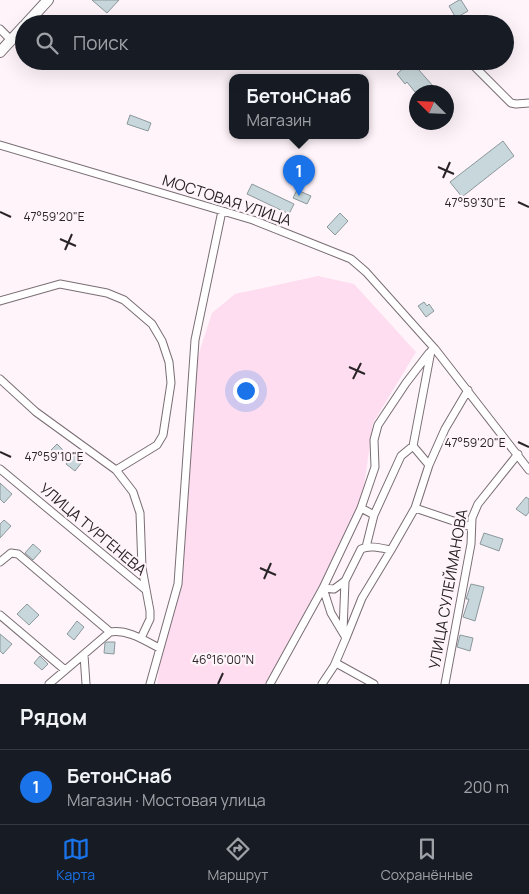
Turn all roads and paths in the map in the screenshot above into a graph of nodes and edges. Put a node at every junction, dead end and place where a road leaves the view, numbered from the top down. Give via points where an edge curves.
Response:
1 (48, 0) edge
2 (34, 15) edge
3 (0, 29) edge
4 (15, 36) edge
5 (11, 40) junction
6 (0, 52) edge
7 (478, 70) edge
8 (529, 103) edge
9 (0, 145) edge
10 (222, 211) junction
11 (0, 300) edge
12 (433, 350) junction
13 (0, 379) edge
14 (468, 390) junction
15 (412, 446) junction
16 (518, 454) junction
17 (429, 465) junction
18 (0, 469) edge
19 (116, 470) junction
20 (529, 470) edge
21 (360, 508) junction
22 (415, 508) junction
23 (374, 515) junction
24 (471, 527) junction
25 (366, 547) junction
26 (391, 550) junction
27 (0, 562) edge
28 (345, 581) junction
29 (323, 588) junction
30 (146, 590) junction
31 (0, 615) edge
32 (110, 632) junction
33 (345, 634) junction
34 (141, 638) junction
35 (159, 648) junction
36 (84, 655) junction
37 (336, 663) junction
38 (65, 670) junction
39 (49, 684) edge
40 (86, 684) edge
41 (150, 684) edge
42 (270, 684) edge
43 (322, 684) edge
44 (374, 684) edge
45 (445, 684) edge

1 - 2 main road
3 - 5 street
4 - 5 main road
5 - 6 main road
7 - 8 street via 512,103
9 - 10 street, МОСТОВАЯ УЛИЦА
10 - 12 street, МОСТОВАЯ УЛИЦА via 253,220 351,260 366,272
10 - 35 street via 195,340 178,584
11 - 19 street via 60,284 70,285 116,295 152,324 162,340 171,370 164,432 157,445
12 - 14 street, МОСТОВАЯ УЛИЦА
12 - 15 street
12 - 21 street via 378,425 374,440 375,467
13 - 19 street via 36,412
14 - 16 street, МОСТОВАЯ УЛИЦА
14 - 17 street
15 - 17 street
15 - 23 street via 401,456
16 - 20 street, МОСТОВАЯ УЛИЦА
16 - 24 street, УЛИЦА СУЛЕЙМАНОВА via 478,504
17 - 22 street
18 - 30 street, УЛИЦА ТУРГЕНЕВА
19 - 30 street via 129,484 136,500
21 - 23 street
21 - 29 street
22 - 24 street
22 - 26 street
23 - 25 street
24 - 45 street, УЛИЦА СУЛЕЙМАНОВА
25 - 26 street
25 - 28 street via 361,549
26 - 33 street
27 - 32 street via 12,553 18,554
28 - 29 street via 334,588
28 - 33 street
29 - 33 street via 331,613
29 - 42 street
30 - 34 street via 150,619
31 - 38 street
32 - 34 street via 119,631
32 - 36 street
33 - 37 street
34 - 35 street
35 - 41 street
36 - 38 street
36 - 40 street
37 - 43 street
37 - 44 street
38 - 39 street

